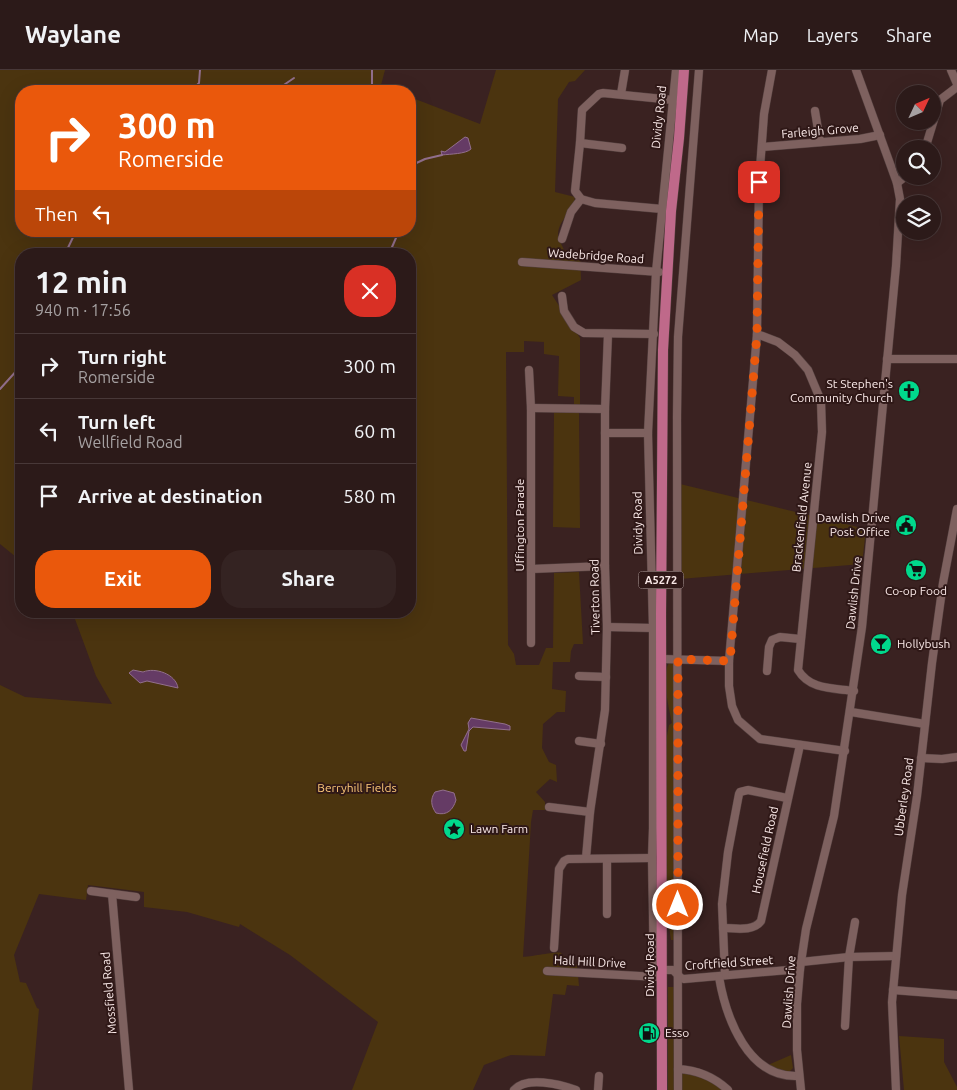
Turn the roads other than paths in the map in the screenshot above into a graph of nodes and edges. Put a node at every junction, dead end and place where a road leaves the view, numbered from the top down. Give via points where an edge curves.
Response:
1 (625, 70) edge
2 (676, 70) edge
3 (684, 70) edge
4 (699, 70) edge
5 (772, 70) edge
6 (856, 70) edge
7 (951, 70) edge
8 (957, 85) edge
9 (621, 94) junction
10 (673, 100) junction
11 (815, 111) dead end
12 (880, 135) junction
13 (928, 140) edge
14 (820, 142) junction
15 (580, 143) junction
16 (762, 147) junction
17 (622, 148) dead end
18 (896, 180) edge
19 (897, 185) edge
20 (581, 199) junction
21 (666, 210) junction
22 (687, 212) junction
23 (562, 239) dead end
24 (522, 262) dead end
25 (656, 272) junction
26 (668, 272) junction
27 (562, 296) dead end
28 (608, 334) junction
29 (654, 334) junction
30 (757, 334) junction
31 (887, 359) junction
32 (957, 360) edge
33 (529, 370) dead end
34 (531, 408) junction
35 (605, 409) junction
36 (605, 433) junction
37 (648, 433) junction
38 (957, 509) edge
39 (956, 521) edge
40 (605, 566) junction
41 (531, 569) junction
42 (607, 627) junction
43 (653, 628) junction
44 (800, 640) junction
45 (531, 643) dead end
46 (662, 659) junction
47 (678, 659) junction
48 (730, 661) junction
49 (767, 671) dead end
50 (579, 676) dead end
51 (606, 677) junction
52 (854, 691) junction
53 (851, 712) junction
54 (924, 724) junction
55 (579, 741) dead end
56 (602, 744) junction
57 (800, 744) junction
58 (844, 751) junction
59 (957, 757) edge
60 (921, 758) junction
61 (788, 798) junction
62 (560, 799) dead end
63 (549, 807) dead end
64 (558, 808) junction
65 (590, 812) junction
66 (586, 858) junction
67 (652, 858) junction
68 (607, 859) junction
69 (91, 891) dead end
70 (112, 894) junction
71 (136, 897) dead end
72 (607, 914) dead end
73 (855, 922) dead end
74 (723, 928) junction
75 (554, 948) dead end
76 (896, 956) junction
77 (849, 957) junction
78 (801, 966) junction
79 (547, 971) dead end
80 (659, 974) junction
81 (677, 974) junction
82 (722, 976) junction
83 (893, 990) junction
84 (957, 995) edge
85 (845, 1026) dead end
86 (678, 1069) junction
87 (799, 1076) junction
88 (558, 1087) edge
89 (129, 1090) edge
90 (514, 1090) edge
91 (576, 1090) edge
92 (662, 1090) edge
93 (678, 1090) edge
94 (728, 1090) edge
95 (801, 1090) edge
96 (896, 1090) edge

1 - 9 street
2 - 10 street, Dividy Road
3 - 21 main road, Dividy Road / A5272 via 680,138
4 - 22 street
5 - 16 street
6 - 12 street, Dawlish Drive
7 - 8 street
8 - 13 street via 940,100
9 - 10 street
9 - 15 street via 599,94 582,110
10 - 21 street, Dividy Road
11 - 14 street
12 - 14 street, Farleigh Grove
12 - 18 street, Dawlish Drive
14 - 16 street, Farleigh Grove
15 - 17 street
15 - 20 street via 575,190
16 - 30 street
19 - 31 street, Dawlish Drive via 900,199
20 - 21 street
20 - 23 street via 571,212
21 - 22 street
21 - 25 street, Dividy Road
21 - 26 main road, Dividy Road / A5272
22 - 47 street via 678,337
24 - 25 street, Wadebridge Road
25 - 26 street, Wadebridge Road
25 - 29 street, Dividy Road
26 - 46 main road, Dividy Road / A5272 via 663,350
27 - 28 street via 564,311 574,327 584,333
28 - 29 street
28 - 35 street, Tiverton Road
29 - 37 street, Dividy Road
30 - 44 street, Brackenfield Avenue via 778,342 795,355 808,370 821,401 822,432
30 - 48 street
31 - 32 street
31 - 52 street, Dawlish Drive
33 - 34 street, Uffington Parade
34 - 35 street
34 - 41 street, Uffington Parade
35 - 36 street, Tiverton Road
36 - 37 street
36 - 40 street, Tiverton Road
37 - 43 street, Dividy Road
38 - 39 street, Ubberley Road
39 - 54 street, Ubberley Road via 943,583
40 - 41 street
40 - 42 street, Tiverton Road
41 - 45 street, Uffington Parade
42 - 43 street
42 - 51 street, Tiverton Road
43 - 67 street, Dividy Road
44 - 49 street via 780,637 772,640
44 - 52 street, Brackenfield Avenue via 798,670 802,678 813,685
46 - 47 street
46 - 80 main road, Dividy Road / A5272
47 - 48 street
47 - 81 street
48 - 57 street via 732,706 738,720 760,739
50 - 51 street
51 - 56 street, Tiverton Road
52 - 53 street, Dawlish Drive
53 - 54 street
53 - 58 street, Dawlish Drive
54 - 60 street, Ubberley Road
55 - 56 street
56 - 65 street, Tiverton Road
57 - 58 street
57 - 61 street, Housefield Road
58 - 78 street, Dawlish Drive via 834,816 806,929
59 - 60 street
60 - 76 street, Ubberley Road
61 - 74 street, Housefield Road via 760,921 749,928
61 - 74 street via 748,790 740,792 728,852 722,904
62 - 64 street
63 - 64 street
64 - 65 street
65 - 66 street, Tiverton Road
66 - 68 street
66 - 75 street via 568,859 559,868
67 - 68 street
67 - 80 street, Dividy Road
68 - 72 street
69 - 70 street
70 - 71 street
70 - 89 street, Mossfield Road
73 - 77 street
74 - 82 street
76 - 77 street, Croftfield Street
76 - 83 street, Ubberley Road
77 - 78 street, Croftfield Street
77 - 85 street
78 - 82 street, Croftfield Street
78 - 87 street, Dawlish Drive via 797,1004
79 - 80 street, Hall Hill Drive
80 - 81 street, Croftfield Street via 673,970
80 - 92 main road, Dividy Road / A5272
81 - 82 street, Croftfield Street via 684,979
81 - 86 street
82 - 87 street via 725,1006 750,1053 775,1074
83 - 84 street
83 - 96 street, Ubberley Road
86 - 93 street
86 - 94 street via 700,1073
87 - 95 street, Dawlish Drive
88 - 90 street via 528,1082
88 - 91 street

